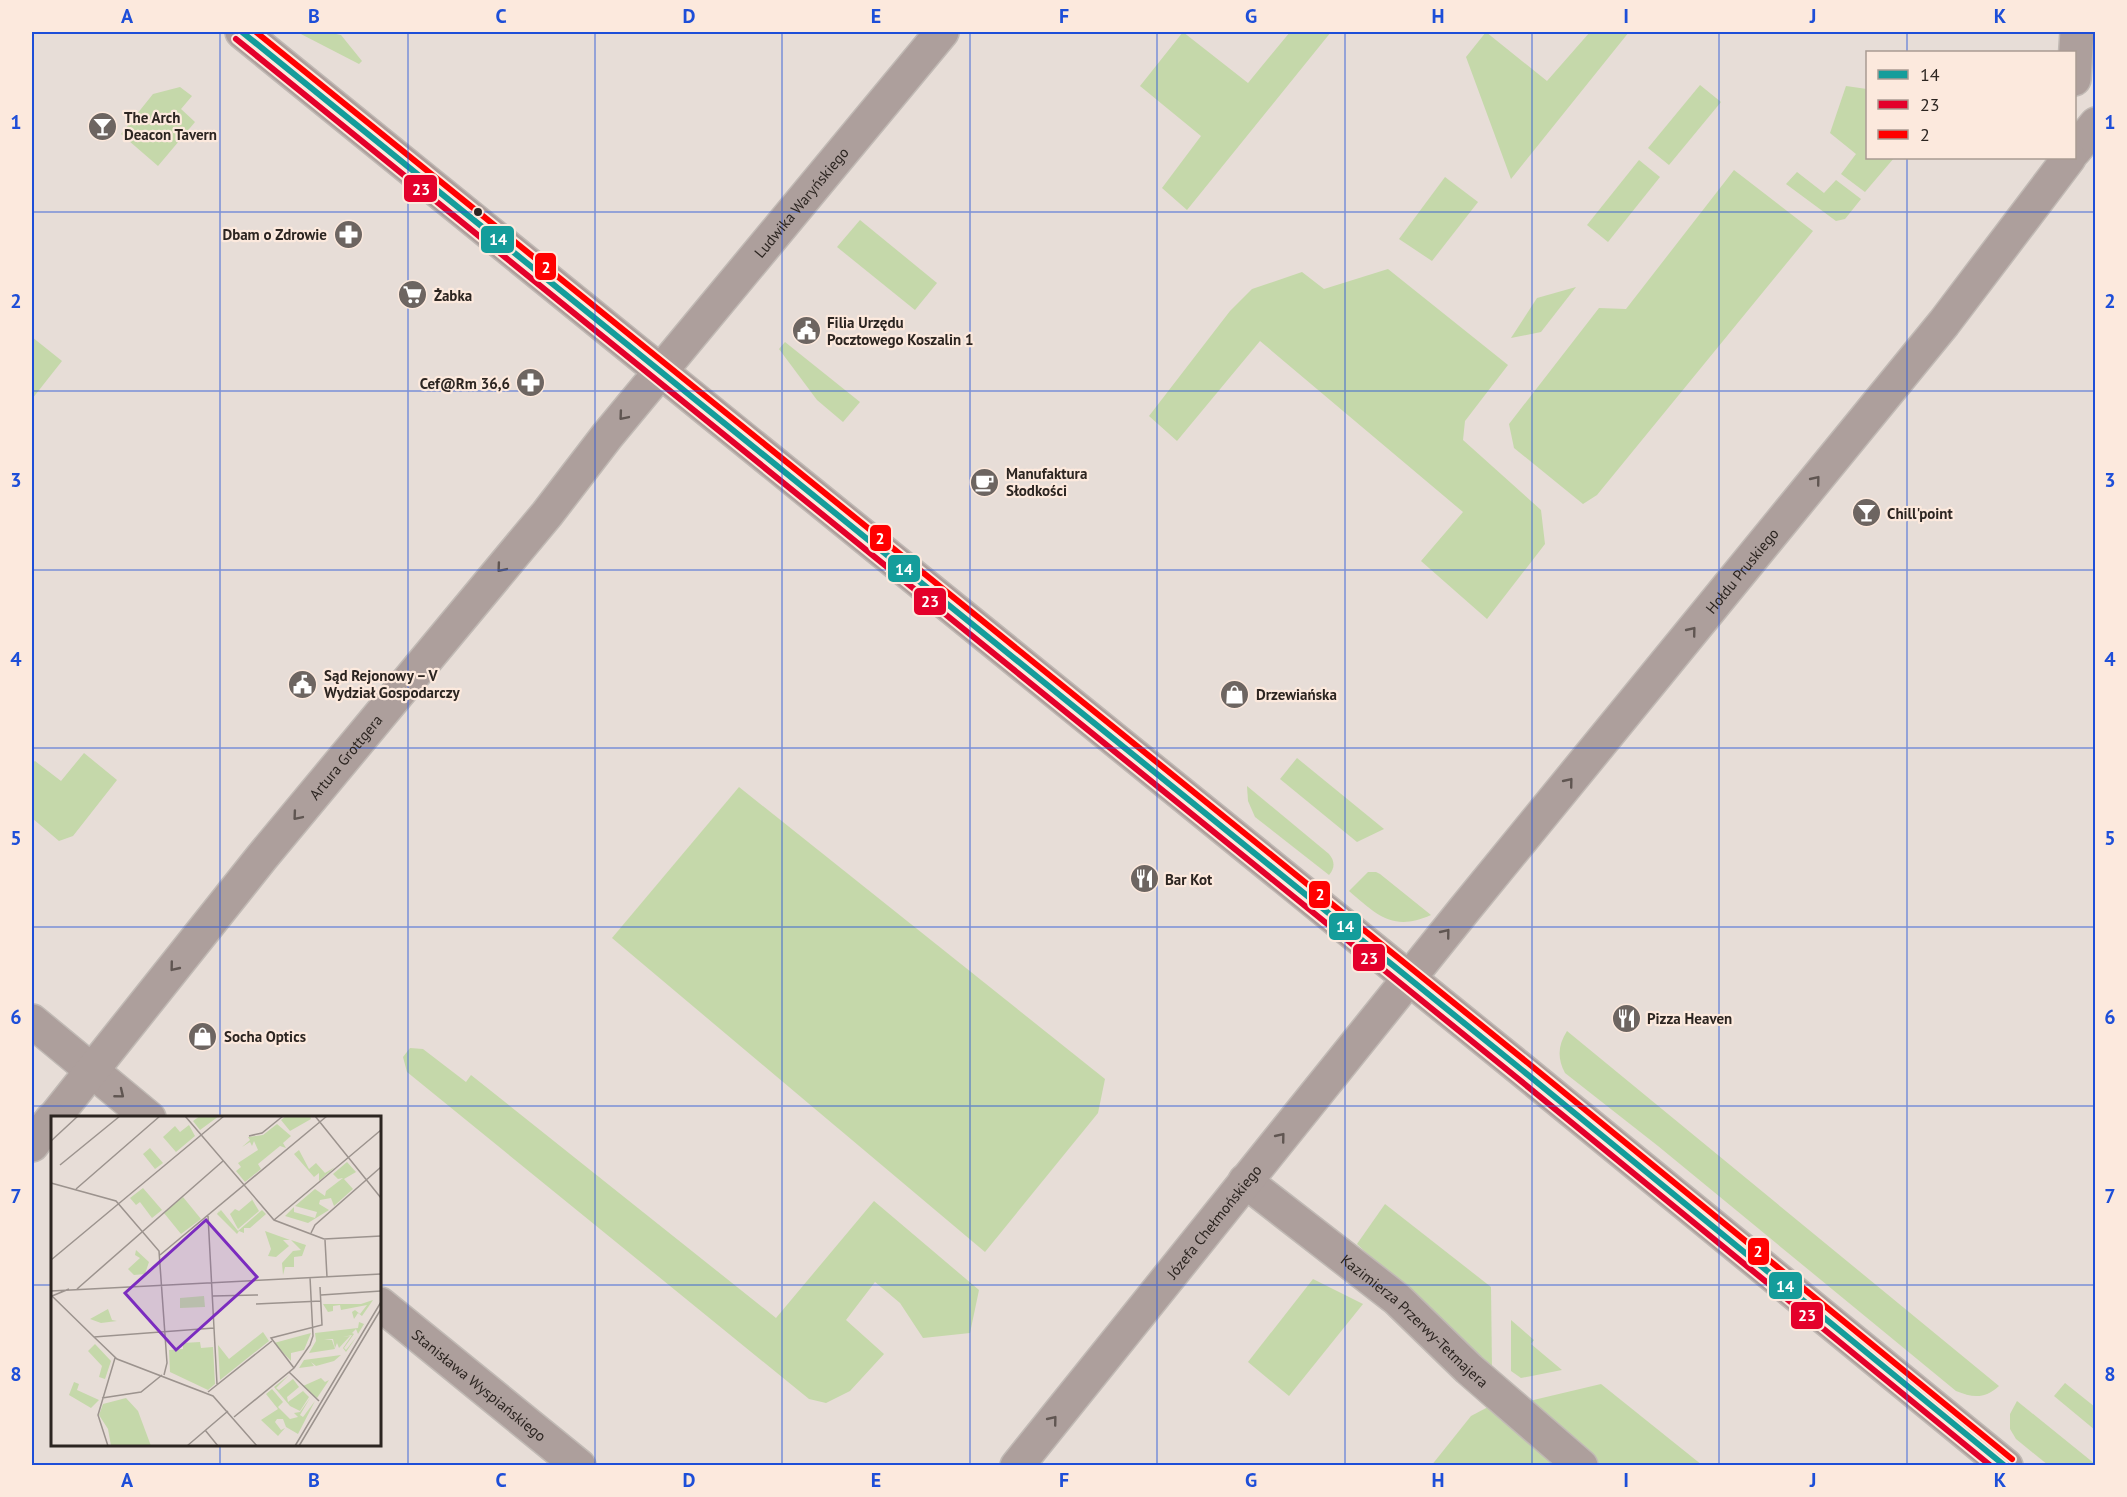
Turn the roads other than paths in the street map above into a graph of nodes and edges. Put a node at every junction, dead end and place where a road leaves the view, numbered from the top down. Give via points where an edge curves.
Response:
1 (242, 32) edge
2 (942, 32) edge
3 (2077, 32) edge
4 (2076, 51) edge
5 (2096, 124) edge
6 (2076, 149) edge
7 (2068, 159) edge
8 (661, 371) junction
9 (1409, 979) junction
10 (32, 1021) edge
11 (91, 1071) junction
12 (55, 1116) edge
13 (146, 1116) edge
14 (51, 1121) edge
15 (32, 1145) edge
16 (1245, 1181) junction
17 (381, 1305) edge
18 (579, 1466) edge
19 (1017, 1466) edge
20 (1581, 1466) edge
21 (2006, 1466) edge

1 - 8 street
2 - 8 street, Ludwika Waryńskiego
3 - 4 street
5 - 6 street
9 -> 7 street, Hołdu Pruskiego via 1944,323
8 - 9 street
8 -> 11 street, Artura Grottgera
16 -> 9 street, Józefa Chełmońskiego
9 - 21 street
10 - 11 street
11 - 12 street, Artura Grottgera
11 -> 13 street
14 - 15 street, Artura Grottgera
19 -> 16 street, Józefa Chełmońskiego
16 - 20 street, Kazimierza Przerwy-Tetmajera via 1397,1299 1469,1369
17 - 18 street, Stanisława Wyspiańskiego

